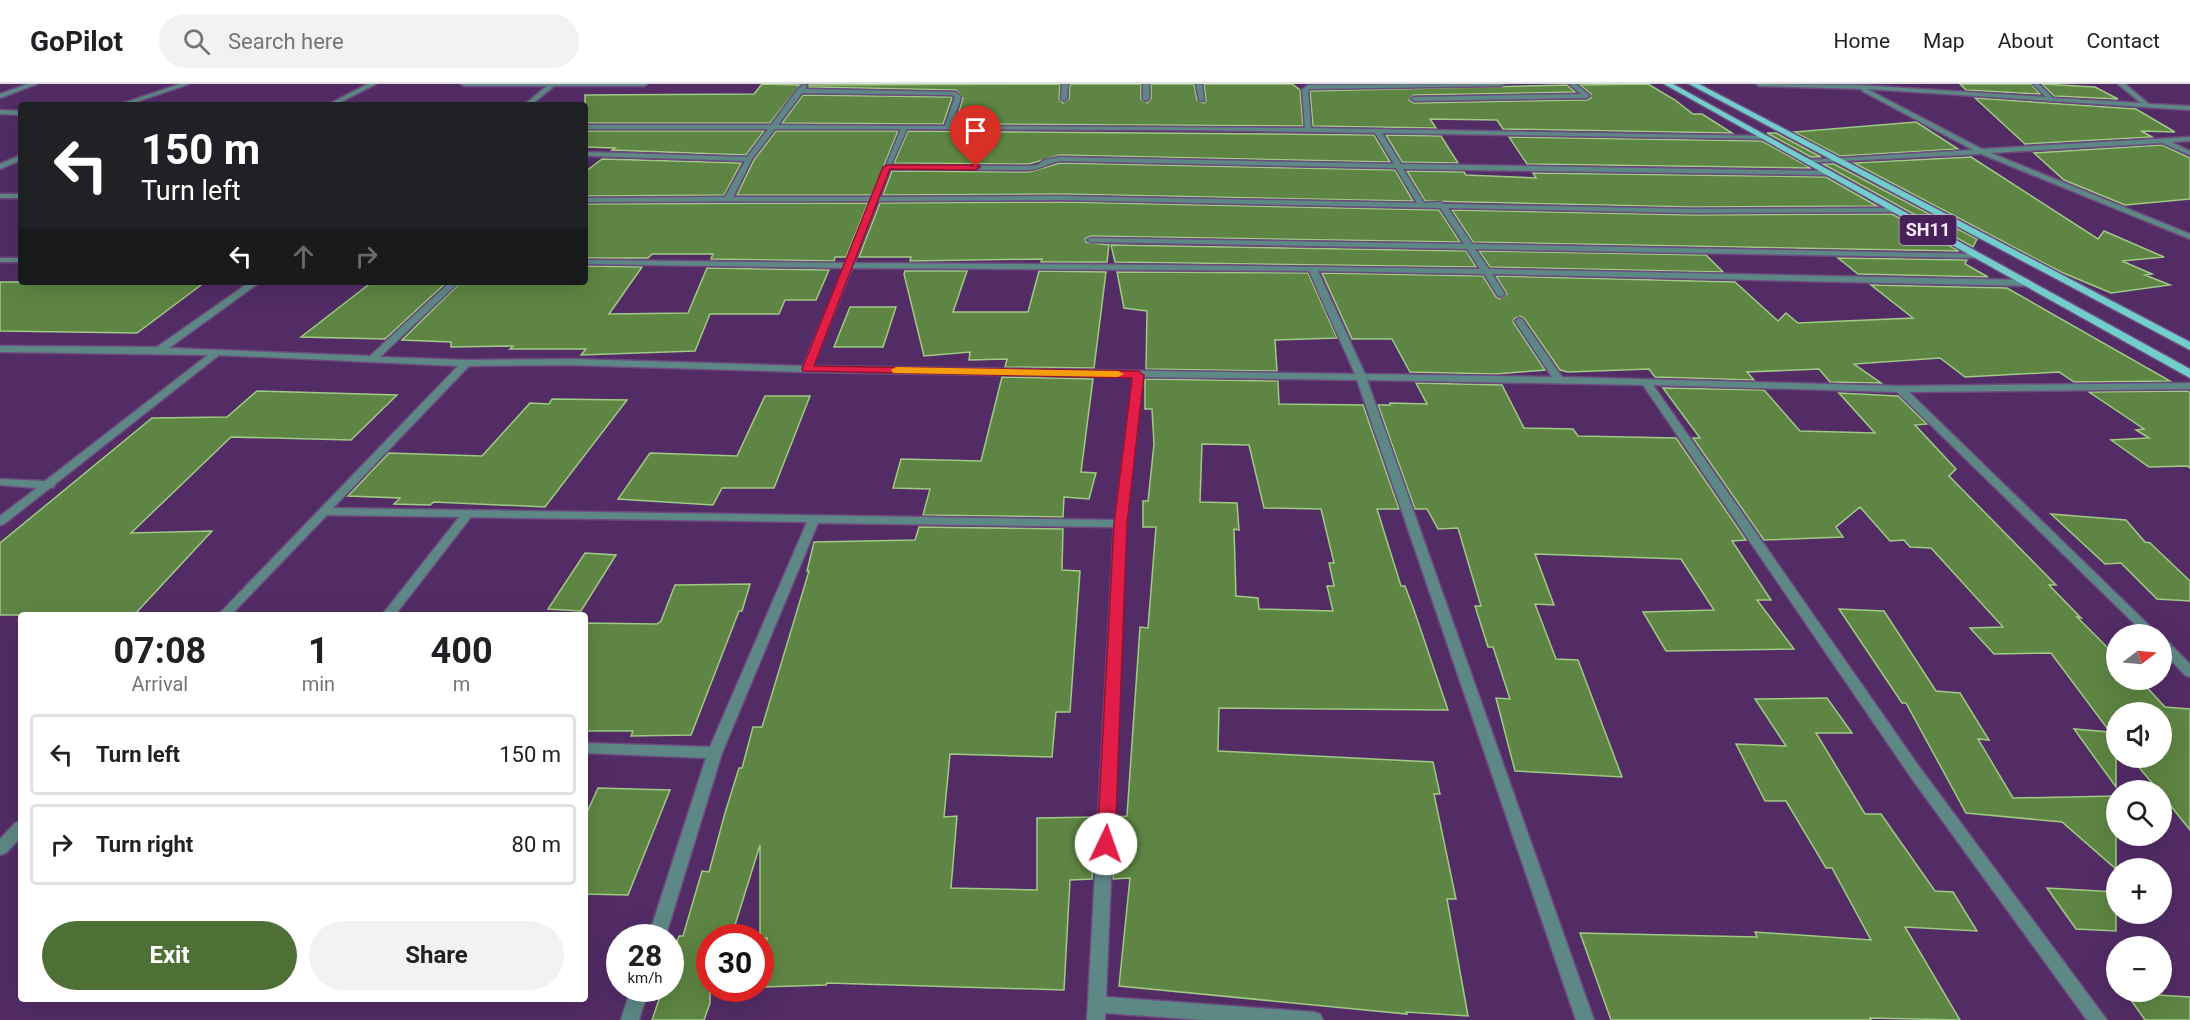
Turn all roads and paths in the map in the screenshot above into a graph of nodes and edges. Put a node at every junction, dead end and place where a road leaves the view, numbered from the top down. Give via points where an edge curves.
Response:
1 (34, 84) edge
2 (186, 84) edge
3 (373, 84) edge
4 (464, 84) edge
5 (553, 84) edge
6 (644, 84) edge
7 (805, 84) edge
8 (1065, 84) edge
9 (1146, 84) edge
10 (1199, 84) edge
11 (1501, 84) edge
12 (1572, 84) edge
13 (1668, 84) edge
14 (1693, 84) edge
15 (1759, 84) edge
16 (1913, 84) edge
17 (2036, 84) edge
18 (2121, 84) edge
19 (1857, 86) edge
20 (799, 91) junction
21 (1918, 91) junction
22 (0, 96) edge
23 (2050, 98) junction
24 (1064, 99) dead end
25 (1146, 99) dead end
26 (1414, 99) dead end
27 (1202, 100) dead end
28 (130, 102) edge
29 (336, 102) edge
30 (531, 102) edge
31 (2147, 105) junction
32 (2190, 108) edge
33 (0, 112) edge
34 (18, 113) edge
35 (773, 126) junction
36 (588, 127) edge
37 (905, 127) junction
38 (948, 127) junction
39 (1308, 130) junction
40 (1378, 132) junction
41 (1766, 138) junction
42 (2190, 139) edge
43 (2161, 141) junction
44 (1978, 150) junction
45 (2190, 153) edge
46 (588, 154) dead end
47 (18, 158) edge
48 (749, 159) junction
49 (1835, 161) junction
50 (1806, 162) junction
51 (0, 166) edge
52 (1397, 166) junction
53 (887, 167) junction
54 (1827, 173) junction
55 (0, 196) edge
56 (18, 196) edge
57 (876, 198) junction
58 (728, 199) junction
59 (588, 200) edge
60 (1421, 204) junction
61 (1441, 204) junction
62 (1892, 210) junction
63 (2190, 237) edge
64 (1091, 240) dead end
65 (1471, 248) junction
66 (1977, 256) junction
67 (0, 260) edge
68 (18, 260) edge
69 (588, 262) edge
70 (848, 267) junction
71 (1313, 270) junction
72 (1486, 272) junction
73 (2027, 284) junction
74 (252, 285) edge
75 (452, 285) edge
76 (1501, 294) dead end
77 (1519, 321) dead end
78 (2190, 347) edge
79 (0, 349) edge
80 (159, 350) junction
81 (216, 353) junction
82 (372, 359) junction
83 (466, 363) junction
84 (807, 369) junction
85 (2190, 374) edge
86 (1138, 375) junction
87 (1361, 377) junction
88 (1559, 380) junction
89 (1646, 382) junction
90 (2190, 386) edge
91 (1900, 389) junction
92 (0, 483) edge
93 (50, 485) junction
94 (324, 511) junction
95 (468, 513) junction
96 (814, 519) junction
97 (0, 522) edge
98 (1120, 524) junction
99 (227, 612) edge
100 (390, 612) edge
101 (2142, 624) edge
102 (2172, 654) edge
103 (2190, 672) edge
104 (588, 748) edge
105 (715, 753) junction
106 (18, 831) edge
107 (0, 849) edge
108 (660, 924) edge
109 (636, 1002) edge
110 (1097, 1012) edge
111 (630, 1020) edge
112 (1314, 1020) edge
113 (1585, 1020) edge
114 (2098, 1020) edge

1 - 22 street
2 - 28 street
3 - 29 street
4 - 5 street
5 - 6 street
5 - 30 street
7 - 20 street
8 - 24 street
9 - 25 street
10 - 27 street
11 - 39 street via 1308,87
12 - 26 street via 1587,96
13 - 41 main road, SH11
14 - 49 main road, SH11
15 - 19 street
16 - 21 street
17 - 23 street
18 - 31 street
19 - 21 street
19 - 44 street
20 - 35 street
20 - 38 street via 954,93 958,97
21 - 23 street
23 - 31 street
31 - 32 street
33 - 34 street
35 - 36 street
35 - 37 street
35 - 48 street
37 - 38 street
37 - 53 street
38 - 39 street
39 - 40 street
40 - 41 street
40 - 52 street
41 - 50 main road, SH11
42 - 43 street
43 - 44 street
43 - 45 street
44 - 49 street
44 - 63 street
46 - 48 street
47 - 51 street
48 - 58 street
49 - 50 street
49 - 78 main road, SH11
50 - 54 main road, SH11
52 - 53 street via 1060,159 1029,168
52 - 54 street
52 - 60 street
53 - 57 street
54 - 62 main road, SH11
55 - 56 street
57 - 58 street
57 - 60 street
57 - 70 street
58 - 59 street
60 - 61 street
61 - 62 street via 1694,211
61 - 65 street
62 - 66 main road, SH11
64 - 65 street
65 - 66 street
65 - 72 street
66 - 73 main road, SH11
67 - 68 street
69 - 70 street
70 - 71 street
70 - 84 street
71 - 72 street
71 - 87 street
72 - 73 street
72 - 76 street
73 - 85 main road, SH11
74 - 80 street
75 - 82 street
77 - 88 street
79 - 80 street
80 - 81 street
81 - 82 street
81 - 93 street
82 - 83 street
83 - 84 street
83 - 94 street
84 - 86 street
86 - 87 street
86 - 98 street
87 - 88 street
87 - 113 street
88 - 89 street
89 - 91 street
89 - 114 street via 1915,772
90 - 91 street
91 - 101 street
92 - 93 street
93 - 97 street
94 - 95 street
94 - 99 street
95 - 96 street
95 - 100 street
96 - 98 street
96 - 105 street
98 - 110 street
102 - 103 street
104 - 105 street
105 - 108 street
106 - 107 street
109 - 111 street
110 - 112 street

